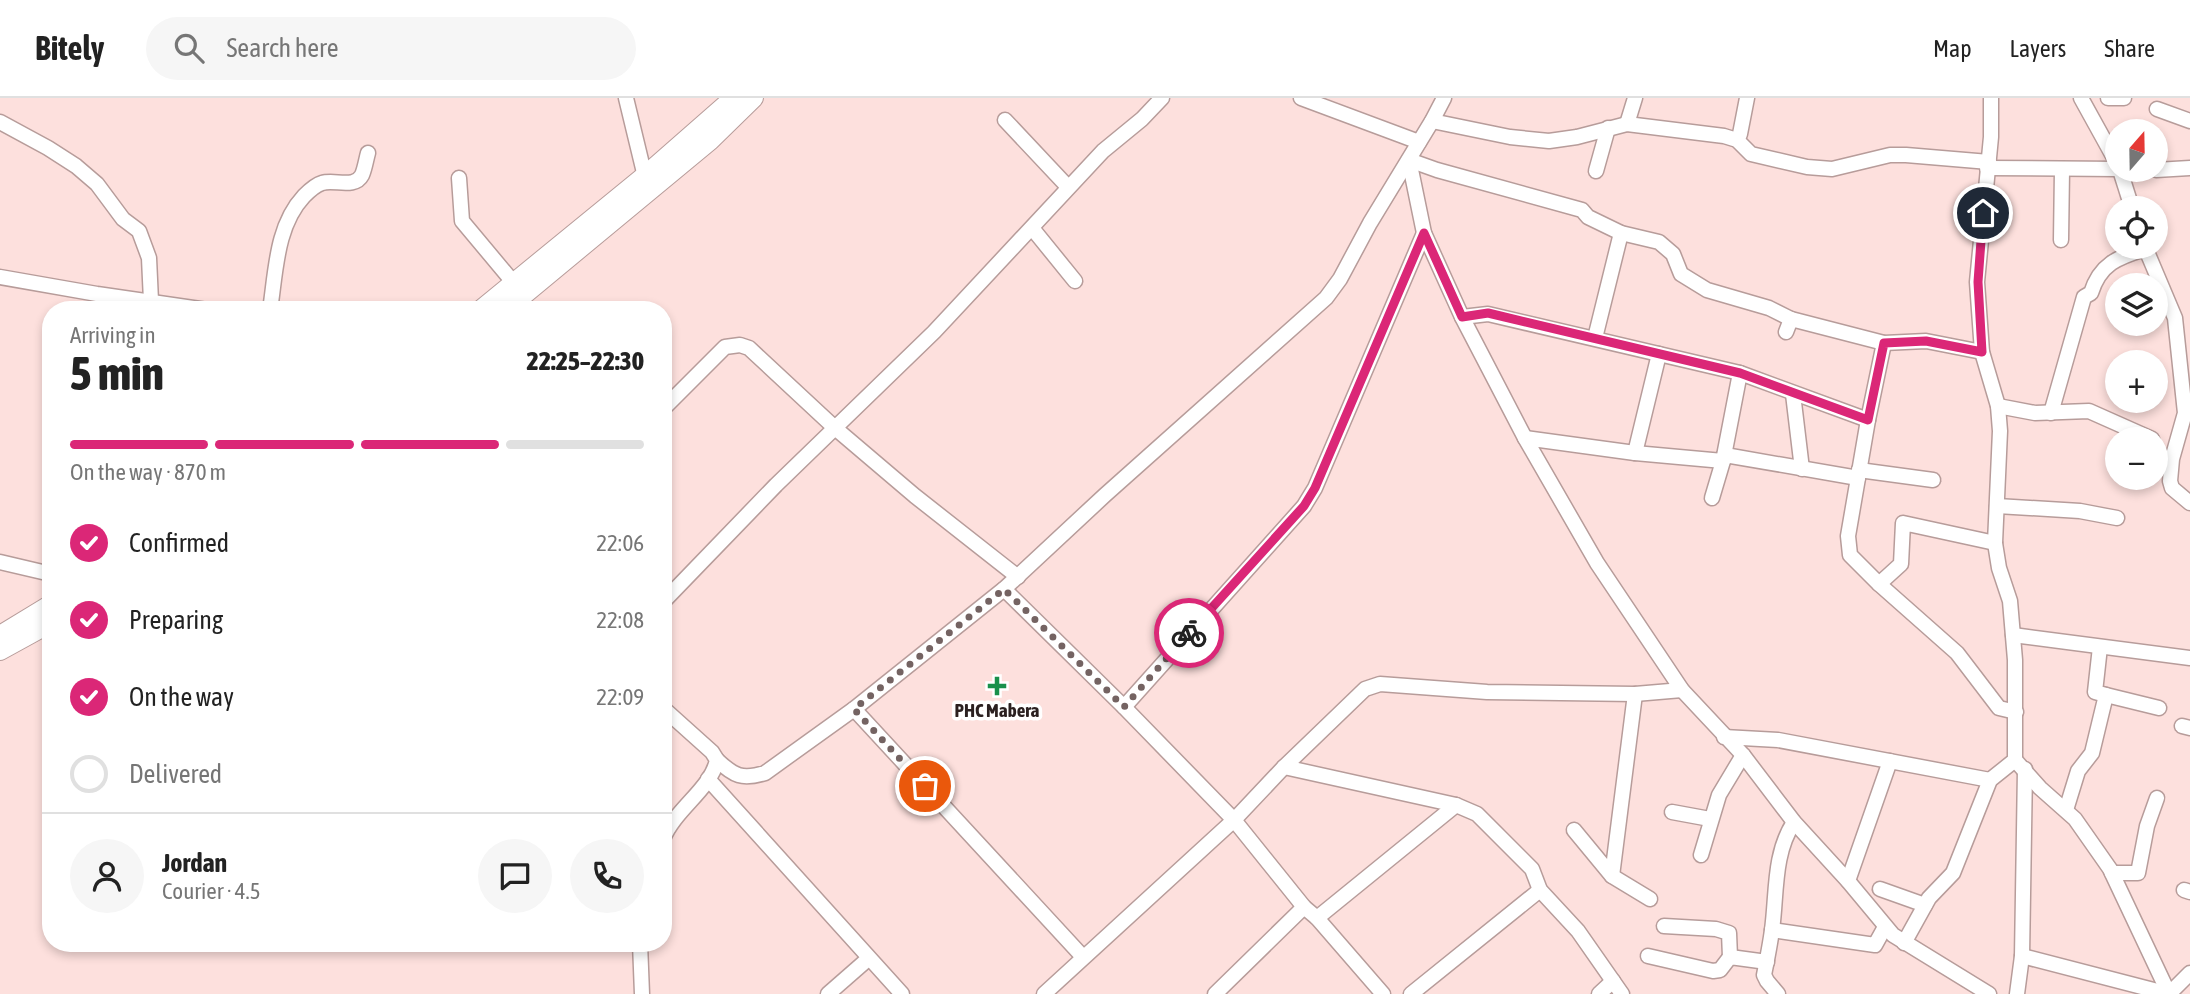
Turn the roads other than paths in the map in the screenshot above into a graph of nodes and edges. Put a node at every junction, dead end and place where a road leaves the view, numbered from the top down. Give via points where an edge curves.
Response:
1 (626, 98) edge
2 (733, 98) edge
3 (754, 98) edge
4 (1162, 98) edge
5 (1301, 98) edge
6 (1444, 98) edge
7 (1635, 98) edge
8 (1747, 98) edge
9 (1991, 98) edge
10 (2081, 98) edge
11 (2108, 98) edge
12 (2124, 98) edge
13 (2157, 109) dead end
14 (1004, 120) dead end
15 (1432, 121) junction
16 (2190, 121) edge
17 (0, 122) edge
18 (1627, 124) junction
19 (1608, 128) junction
20 (1737, 140) junction
21 (1419, 142) junction
22 (2105, 143) edge
23 (368, 153) dead end
24 (1409, 160) junction
25 (1988, 165) junction
26 (2105, 168) edge
27 (2190, 168) edge
28 (2168, 169) edge
29 (2062, 170) junction
30 (1596, 171) dead end
31 (459, 178) dead end
32 (646, 184) junction
33 (1068, 187) junction
34 (1032, 228) junction
35 (1424, 233) junction
36 (1621, 233) junction
37 (2061, 240) dead end
38 (2117, 259) edge
39 (2150, 259) edge
40 (0, 276) edge
41 (1075, 281) dead end
42 (513, 282) junction
43 (151, 301) joint
44 (272, 301) edge
45 (491, 301) edge
46 (519, 301) edge
47 (1462, 317) junction
48 (1595, 338) junction
49 (1884, 343) junction
50 (1982, 352) junction
51 (1659, 354) junction
52 (1740, 373) junction
53 (1793, 394) junction
54 (672, 400) edge
55 (1998, 407) junction
56 (2050, 413) junction
57 (2188, 414) edge
58 (1868, 420) junction
59 (2126, 427) edge
60 (835, 428) junction
61 (1525, 438) junction
62 (2168, 447) edge
63 (1635, 453) junction
64 (1724, 458) junction
65 (2172, 459) junction
66 (1801, 469) junction
67 (1859, 474) junction
68 (1933, 480) dead end
69 (1712, 498) dead end
70 (2190, 503) edge
71 (1997, 506) junction
72 (2117, 518) dead end
73 (1995, 544) junction
74 (0, 562) edge
75 (42, 572) edge
76 (1018, 577) junction
77 (1879, 584) junction
78 (1004, 589) junction
79 (672, 593) edge
80 (42, 609) edge
81 (42, 628) edge
82 (0, 635) edge
83 (2013, 635) junction
84 (2100, 647) junction
85 (0, 651) edge
86 (2190, 658) edge
87 (1682, 690) junction
88 (1635, 694) junction
89 (2106, 695) junction
90 (1124, 707) junction
91 (2159, 708) dead end
92 (854, 709) junction
93 (2016, 712) junction
94 (672, 716) edge
95 (1724, 737) junction
96 (1743, 755) junction
97 (717, 760) junction
98 (1890, 761) junction
99 (2020, 765) junction
100 (1284, 767) junction
101 (708, 779) junction
102 (1990, 780) junction
103 (2157, 798) dead end
104 (1456, 805) junction
105 (2066, 810) junction
106 (1672, 812) dead end
107 (1234, 820) junction
108 (1710, 820) junction
109 (1794, 822) junction
110 (672, 824) edge
111 (1574, 830) dead end
112 (1701, 855) dead end
113 (2112, 873) junction
114 (1612, 876) junction
115 (1848, 881) junction
116 (1880, 889) dead end
117 (1540, 890) junction
118 (1650, 899) dead end
119 (1925, 905) junction
120 (1304, 907) junction
121 (1317, 918) junction
122 (1664, 926) dead end
123 (1885, 927) junction
124 (1772, 930) junction
125 (1904, 943) junction
126 (640, 952) edge
127 (1648, 956) dead end
128 (2022, 956) junction
129 (1083, 957) junction
130 (1730, 957) junction
131 (869, 959) junction
132 (1767, 962) junction
133 (2190, 973) edge
134 (1613, 981) junction
135 (1223, 991) edge
136 (642, 994) edge
137 (828, 994) edge
138 (901, 994) edge
139 (1044, 994) edge
140 (1383, 994) edge
141 (1411, 994) edge
142 (1598, 994) edge
143 (1622, 994) edge
144 (1779, 994) edge
145 (1989, 994) edge
146 (2017, 994) edge
147 (2169, 994) edge

1 - 32 street
2 - 32 main road
3 - 32 main road via 710,141
4 - 33 street
5 - 21 street
6 - 15 street
7 - 18 street
8 - 20 street
9 - 25 street
10 - 22 street
11 - 12 street
13 - 16 street
14 - 33 street
15 - 19 street via 1549,141
15 - 21 street
17 - 43 street via 76,166 139,231 149,258
18 - 19 street
18 - 20 street
19 - 30 street
20 - 25 street via 1751,154 1832,169 1890,155
21 - 24 street
23 - 44 street via 358,180 314,187 293,211 285,224
24 - 35 street
24 - 36 street via 1583,209 1588,217
24 - 76 street via 1326,298
25 - 29 street
25 - 50 street via 1978,282
26 - 29 street
27 - 28 street
29 - 37 street
31 - 42 street via 462,221
32 - 42 main road
32 - 46 main road
33 - 34 street
34 - 41 street
34 - 60 street
35 - 47 street
35 - 90 street via 1304,506
36 - 48 street
36 - 49 street via 1659,242 1673,254 1681,274 1707,290 1769,308 1789,325
38 - 56 street via 2096,277 2091,293 2084,296
39 - 57 street via 2175,318
40 - 43 street
42 - 45 main road
47 - 48 street via 1488,313
47 - 61 street
48 - 51 street
49 - 50 street via 1926,341
49 - 58 street
50 - 55 street
51 - 52 street
51 - 63 street
52 - 53 street
52 - 64 street
53 - 58 street
53 - 66 street
54 - 60 street via 718,352 740,345 749,348
55 - 56 street
55 - 71 street
56 - 59 street via 2096,413
57 - 65 street
58 - 67 street
60 - 76 street
60 - 79 street
61 - 63 street
61 - 87 street via 1597,563
62 - 65 street
63 - 64 street
64 - 66 street
64 - 69 street
65 - 70 street via 2172,488
66 - 67 street
67 - 68 street
67 - 77 street via 1848,547 1850,555
71 - 72 street
71 - 73 street
73 - 77 street via 1903,523 1901,564
73 - 83 street via 2010,601
74 - 75 street
76 - 78 street
77 - 93 street via 1957,653 1999,708
78 - 90 street
78 - 92 street
80 - 82 main road
81 - 85 main road
83 - 84 street
83 - 93 street
84 - 86 street
84 - 89 street via 2095,692
87 - 88 street
87 - 95 street
88 - 100 street via 1487,692 1380,684 1365,689
88 - 114 street
89 - 91 street
89 - 105 street via 2092,753 2078,771
90 - 107 street
92 - 97 street via 765,773 741,776
92 - 129 street
93 - 99 street
94 - 97 street
95 - 96 street
95 - 98 street via 1778,740
96 - 108 street
96 - 109 street
97 - 101 street
98 - 102 street
98 - 115 street
99 - 102 street
99 - 105 street
99 - 128 street
100 - 104 street
100 - 107 street
101 - 110 street
101 - 131 street
102 - 119 street via 1953,873
103 - 113 street via 2138,873
104 - 117 street via 1477,814 1532,869
104 - 121 street
105 - 113 street
106 - 108 street
107 - 120 street
107 - 129 street
108 - 112 street
109 - 115 street
109 - 124 street via 1779,861
111 - 114 street
113 - 147 street
114 - 118 street
115 - 123 street
116 - 119 street
117 - 134 street via 1578,931
117 - 141 street
119 - 125 street
120 - 121 street
120 - 135 street
121 - 140 street
122 - 130 street via 1729,933
123 - 124 street via 1875,945
123 - 125 street
124 - 132 street
125 - 145 street
126 - 136 street
127 - 130 street via 1713,971 1720,970
128 - 146 street
128 - 147 street
129 - 139 street
130 - 132 street
131 - 137 street
131 - 138 street
132 - 144 street via 1764,975
133 - 147 street
134 - 142 street
134 - 143 street

